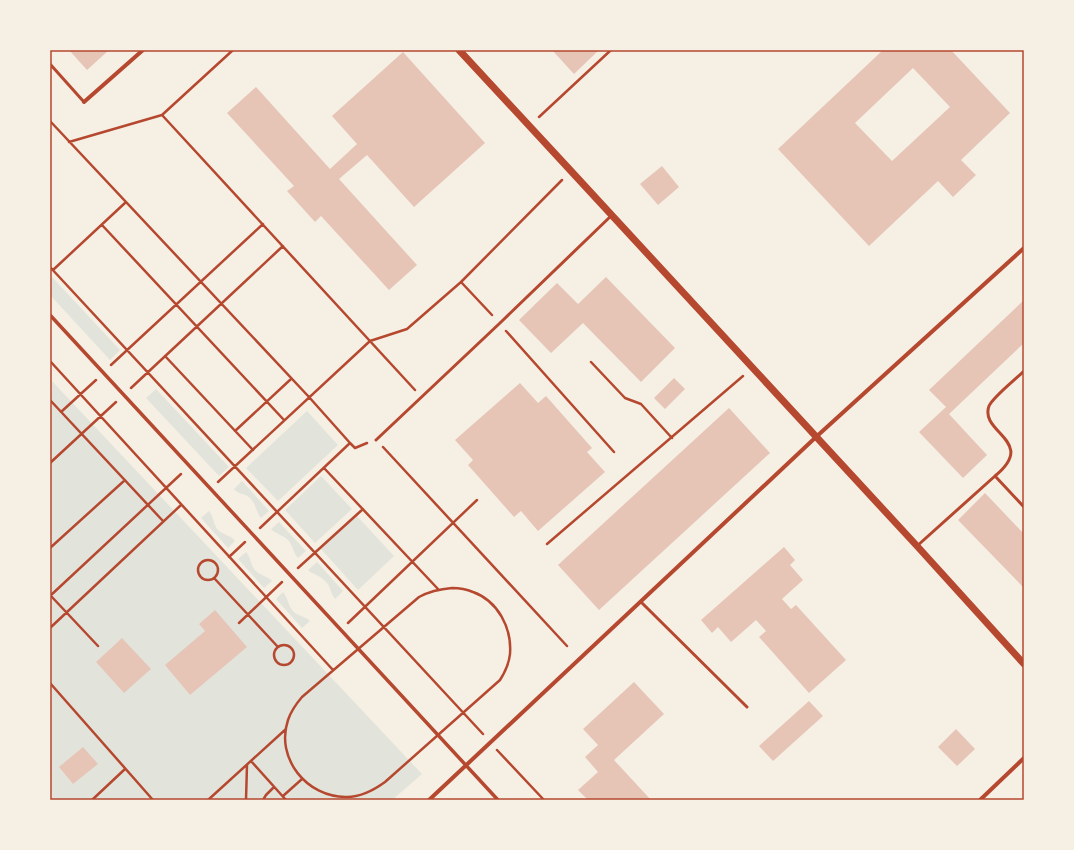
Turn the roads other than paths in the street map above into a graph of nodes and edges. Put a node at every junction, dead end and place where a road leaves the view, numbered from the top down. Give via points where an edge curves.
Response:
1 (142, 50) edge
2 (459, 50) edge
3 (50, 64) edge
4 (84, 102) joint
5 (612, 215) junction
6 (1024, 248) edge
7 (50, 315) edge
8 (1024, 371) edge
9 (816, 437) junction
10 (376, 440) road end
11 (995, 476) junction
12 (1024, 507) edge
13 (917, 546) junction
14 (641, 602) junction
15 (1024, 664) edge
16 (747, 707) dead end
17 (1024, 758) edge
18 (466, 766) junction
19 (429, 800) edge
20 (498, 800) edge
21 (980, 800) edge

1 - 4 street
2 - 5 street
3 - 4 lane
5 - 9 street
5 - 10 lane
6 - 9 street
7 - 18 street
8 - 11 lane via 989,406 989,420 1007,440 1011,453 1007,465
9 - 13 street
9 - 14 street
11 - 12 lane
11 - 13 lane
13 - 15 street
14 - 16 lane
14 - 18 street
17 - 21 street
18 - 19 street
18 - 20 street

